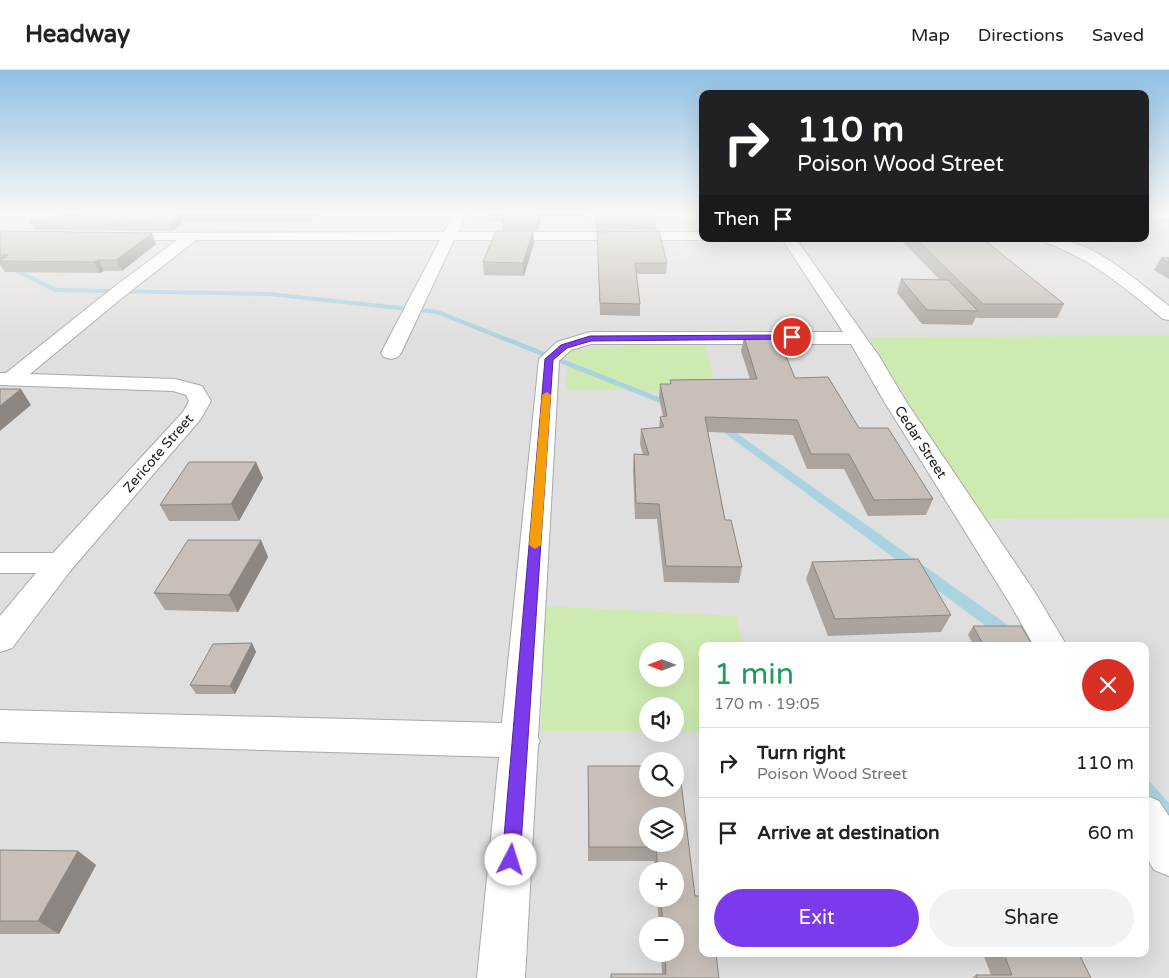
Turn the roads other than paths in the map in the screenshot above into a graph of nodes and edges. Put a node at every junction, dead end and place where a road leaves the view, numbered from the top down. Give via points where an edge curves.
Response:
1 (168, 254) edge
2 (441, 254) edge
3 (800, 254) edge
4 (1085, 254) edge
5 (1169, 315) edge
6 (857, 338) junction
7 (391, 353) dead end
8 (5, 380) edge
9 (0, 563) edge
10 (61, 563) junction
11 (0, 639) edge
12 (1049, 642) edge
13 (0, 726) edge
14 (521, 741) junction
15 (1149, 822) edge
16 (1169, 855) edge
17 (501, 978) edge

1 - 8 street
2 - 7 street
3 - 6 street, Cedar Street
4 - 5 street via 1108,267
6 - 12 street, Cedar Street
6 - 14 street via 590,338 564,346 549,359
8 - 10 street, Zericote Street via 175,385 194,391 200,401 192,415
9 - 10 street
10 - 11 street, Zericote Street
13 - 14 street
14 - 17 street
15 - 16 street

